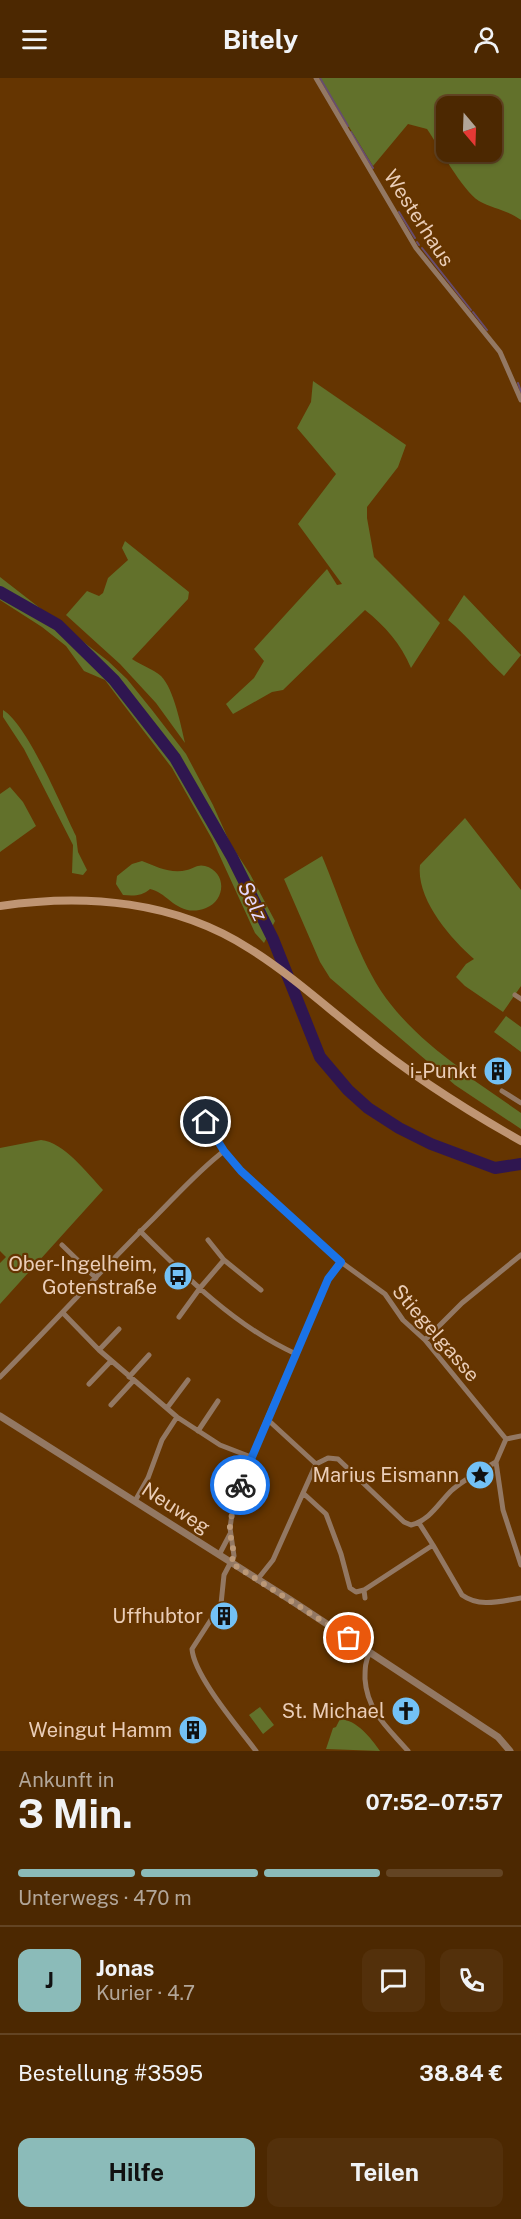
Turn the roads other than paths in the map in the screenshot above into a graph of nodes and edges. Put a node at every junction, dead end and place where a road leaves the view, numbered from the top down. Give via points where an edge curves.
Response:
1 (316, 78) edge
2 (521, 400) edge
3 (0, 906) edge
4 (515, 995) dead end
5 (521, 999) edge
6 (502, 1091) dead end
7 (521, 1103) edge
8 (197, 1107) dead end
9 (521, 1141) edge
10 (224, 1151) junction
11 (140, 1231) junction
12 (208, 1240) dead end
13 (63, 1245) dead end
14 (521, 1255) edge
15 (224, 1260) junction
16 (341, 1262) junction
17 (96, 1278) junction
18 (200, 1288) junction
19 (261, 1290) dead end
20 (64, 1314) junction
21 (178, 1317) dead end
22 (119, 1329) dead end
23 (425, 1340) junction
24 (99, 1350) junction
25 (296, 1354) junction
26 (149, 1355) dead end
27 (111, 1361) junction
28 (0, 1377) edge
29 (131, 1379) junction
30 (188, 1380) dead end
31 (89, 1384) dead end
32 (218, 1401) dead end
33 (111, 1405) dead end
34 (167, 1408) junction
35 (0, 1416) edge
36 (177, 1417) junction
37 (267, 1419) junction
38 (198, 1431) junction
39 (521, 1436) edge
40 (506, 1439) junction
41 (251, 1457) junction
42 (496, 1462) junction
43 (316, 1464) junction
44 (303, 1493) junction
45 (135, 1501) junction
46 (419, 1523) junction
47 (230, 1534) junction
48 (433, 1545) junction
49 (219, 1556) junction
50 (231, 1563) junction
51 (521, 1565) edge
52 (257, 1580) junction
53 (364, 1590) junction
54 (365, 1598) dead end
55 (521, 1598) edge
56 (370, 1652) junction
57 (256, 1751) edge
58 (408, 1751) edge
59 (510, 1751) edge

1 - 2 street, Westerhaus via 416,248 500,352
3 - 9 main road via 46,900 97,900 149,908 220,932 280,969 422,1079
4 - 5 street
6 - 7 street
8 - 10 street, Stiegelgasse
10 - 11 street
10 - 16 street, Stiegelgasse
11 - 17 street
11 - 18 street
12 - 15 street
13 - 17 street
14 - 23 street via 462,1303
15 - 18 street
15 - 19 street
16 - 23 street, Stiegelgasse via 384,1294 403,1320
16 - 25 street via 328,1279
17 - 20 street
18 - 21 street
18 - 25 street via 274,1344
20 - 24 street
20 - 28 street
22 - 24 street
23 - 40 street, Stiegelgasse
24 - 27 street
25 - 37 street
26 - 29 street
27 - 29 street
27 - 31 street
29 - 33 street
29 - 34 street
30 - 34 street
32 - 38 street
34 - 36 street
35 - 45 street, Neuweg
36 - 38 street
36 - 45 street via 162,1440
37 - 41 street
37 - 43 street
38 - 41 street
39 - 40 street
40 - 42 street
41 - 47 street via 233,1507
42 - 46 street via 452,1491
42 - 51 street via 503,1510
43 - 44 street
43 - 46 street via 328,1458 338,1459 404,1522 411,1526
44 - 52 street via 273,1560
44 - 53 street via 326,1514 350,1588 356,1592
45 - 49 street, Neuweg
46 - 48 street
47 - 49 street
47 - 50 street via 234,1551
48 - 53 street
48 - 55 street via 466,1598 489,1604
49 - 50 street, Neuweg
50 - 52 street, Neuweg
50 - 57 street via 224,1575 221,1604 192,1649 198,1668
52 - 56 street, Neuweg
53 - 54 street
56 - 58 street via 365,1663 366,1692 374,1712
56 - 59 street, Neuweg via 498,1737

